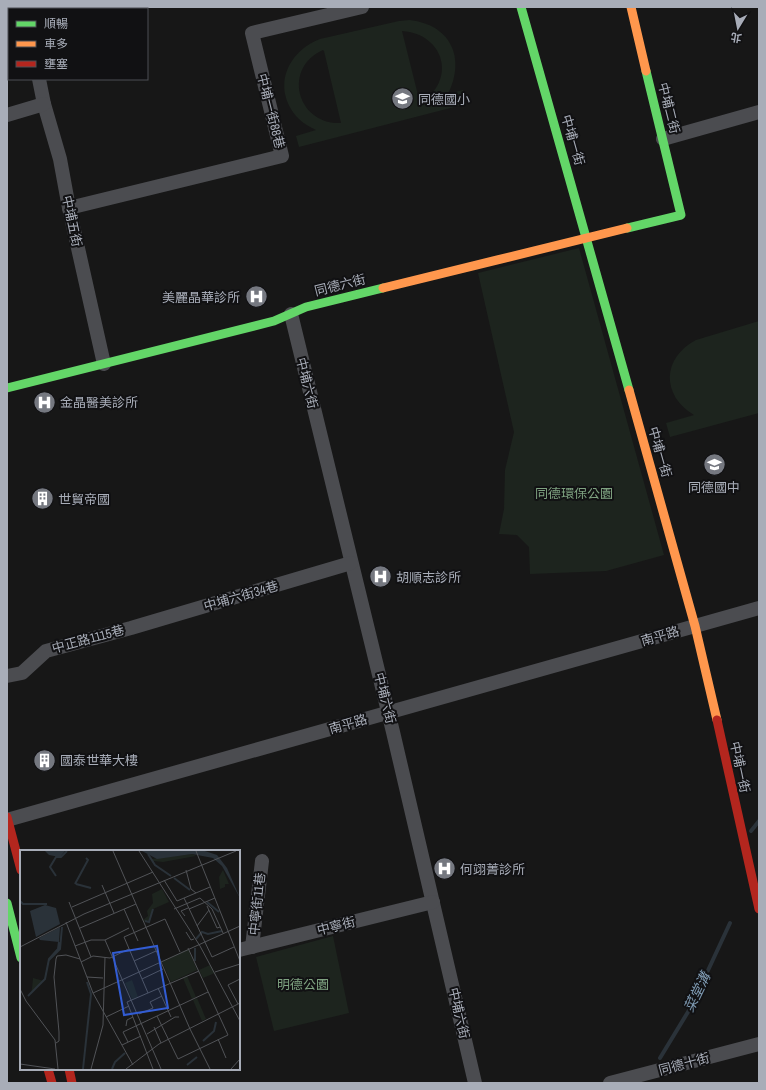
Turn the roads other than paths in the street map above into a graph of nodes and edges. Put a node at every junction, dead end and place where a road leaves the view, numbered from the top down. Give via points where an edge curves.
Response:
1 (362, 7) edge
2 (521, 7) edge
3 (631, 7) edge
4 (39, 80) edge
5 (44, 104) junction
6 (759, 112) edge
7 (7, 115) edge
8 (663, 139) junction
9 (69, 208) junction
10 (681, 215) joint
11 (587, 238) junction
12 (291, 314) junction
13 (104, 364) junction
14 (7, 388) edge
15 (351, 563) junction
16 (759, 608) edge
17 (695, 626) junction
18 (131, 628) joint
19 (7, 676) edge
20 (388, 712) junction
21 (7, 819) edge
22 (262, 861) dead end
23 (20, 866) edge
24 (434, 902) junction
25 (7, 903) edge
26 (759, 909) edge
27 (246, 948) edge
28 (20, 954) edge
29 (759, 1044) edge
30 (48, 1070) edge
31 (69, 1070) edge
32 (52, 1083) edge
33 (72, 1083) edge
34 (475, 1083) edge
35 (610, 1083) edge

1 - 9 street, 中埔一街88巷 via 252,33 282,156
2 - 11 street, 中埔一街
3 - 8 street, 中埔二街
4 - 5 street, 中埔五街
5 - 7 street
5 - 9 street, 中埔五街 via 60,159
6 - 8 street
8 - 10 street, 中埔二街
9 - 13 street, 中埔五街
10 - 11 street, 同德六街
11 - 12 street, 同德六街 via 306,307
11 - 17 street, 中埔一街
12 - 13 street, 同德六街 via 274,321
12 - 15 street, 中埔六街
13 - 14 street, 同德六街
15 - 18 street, 中埔六街34巷
15 - 20 street, 中埔六街
16 - 17 street, 南平路
17 - 20 street, 南平路
17 - 26 street, 中埔一街
18 - 19 street, 中正路1115巷 via 46,651 22,673
20 - 21 street, 南平路
20 - 24 street, 中埔六街
21 - 23 street
22 - 27 street, 中寧街11巷
24 - 27 street, 中寧街
24 - 34 street, 中埔六街
25 - 28 street
29 - 35 street, 同德十街
30 - 32 street
31 - 33 street

